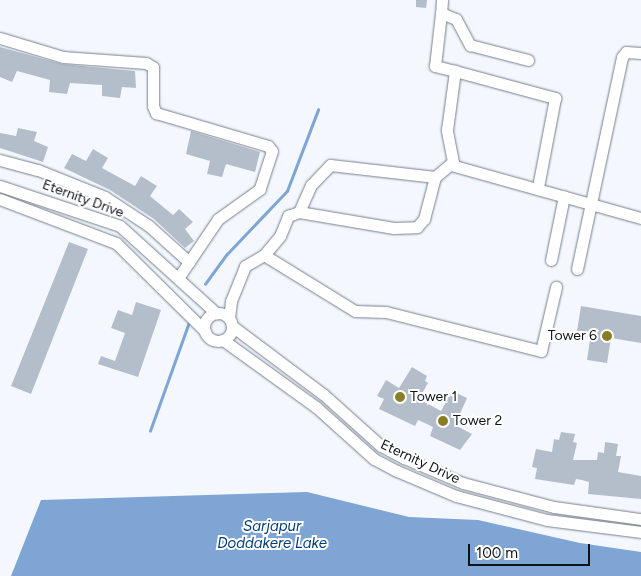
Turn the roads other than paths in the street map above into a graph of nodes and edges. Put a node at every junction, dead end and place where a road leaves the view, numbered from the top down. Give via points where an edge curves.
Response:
1 (442, 0) edge
2 (441, 13) junction
3 (0, 38) edge
4 (641, 53) edge
5 (528, 60) dead end
6 (455, 71) junction
7 (0, 160) edge
8 (451, 165) junction
9 (435, 177) junction
10 (0, 186) edge
11 (538, 187) junction
12 (564, 196) junction
13 (0, 199) edge
14 (592, 203) junction
15 (299, 212) junction
16 (83, 213) junction
17 (641, 218) edge
18 (74, 227) junction
19 (264, 255) junction
20 (551, 260) dead end
21 (189, 262) junction
22 (577, 269) dead end
23 (178, 278) junction
24 (556, 287) dead end
25 (216, 313) junction
26 (230, 322) junction
27 (205, 330) junction
28 (223, 340) junction
29 (641, 519) edge
30 (641, 532) edge

1 - 2 street
2 - 5 street via 456,19 470,45
2 - 6 street via 435,66
3 - 21 street via 64,57 146,64 153,67 153,106 156,113 268,146 272,151 260,189 218,219
4 - 14 street via 631,51 622,57
6 - 8 street via 446,130
6 - 11 street via 556,98
7 - 21 street via 38,170 105,197 149,226
8 - 9 street
8 - 11 street
9 - 15 street via 330,165 311,184
9 - 15 street via 424,219 417,227 394,228
10 - 16 street, Eternity Drive
11 - 12 street
12 - 14 street
12 - 20 street
13 - 18 street, Eternity Drive
14 - 17 street
14 - 22 street
15 - 19 street via 288,216 280,236
16 - 18 street
16 - 23 street, Eternity Drive via 120,226
18 - 27 street, Eternity Drive via 116,244
19 - 24 street via 355,311 386,312 541,351
19 - 26 street via 245,266 231,301
21 - 23 street
23 - 25 street, Eternity Drive
25 - 26 street, Eternity Drive
25 - 27 street via 206,322
26 - 28 street via 230,334
26 - 29 street, Eternity Drive via 323,394 381,446 404,458 463,483 554,507
27 - 28 street, Eternity Drive via 210,338
28 - 30 street, Eternity Drive via 316,407 374,459 397,471 456,496 547,520

